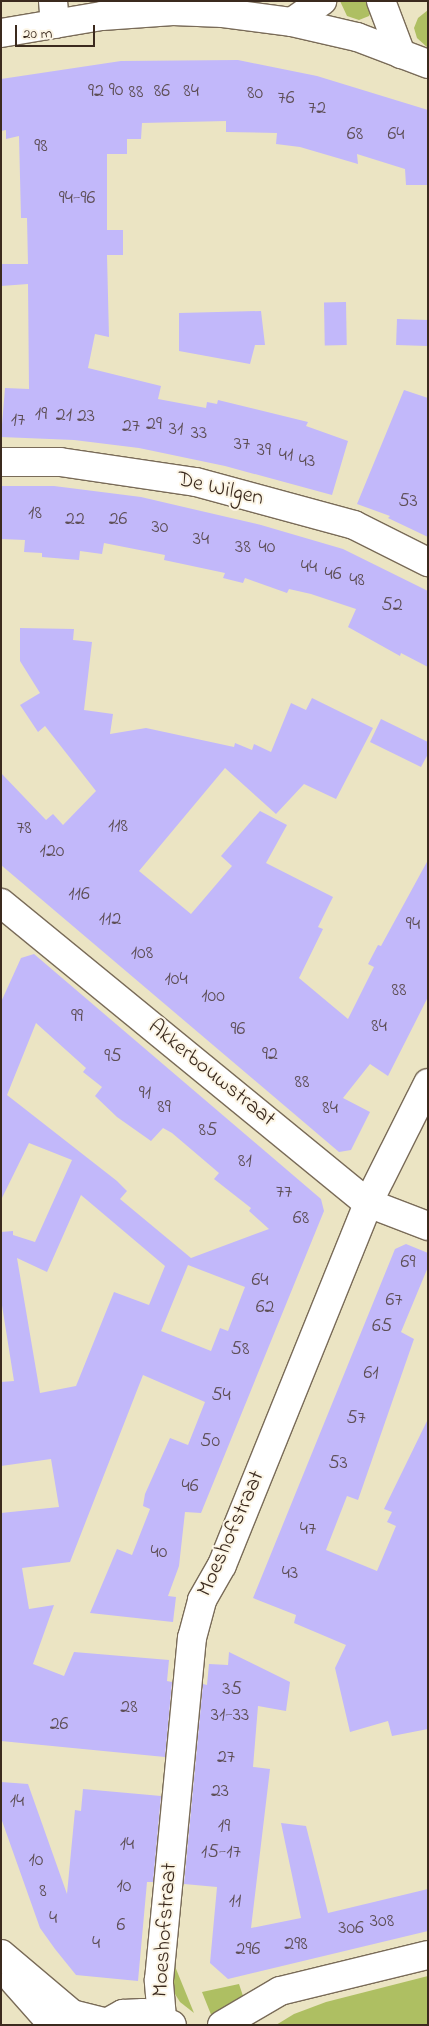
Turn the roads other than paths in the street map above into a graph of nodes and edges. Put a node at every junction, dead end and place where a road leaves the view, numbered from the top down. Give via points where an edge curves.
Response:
1 (322, 1) edge
2 (381, 1) edge
3 (54, 13) edge
4 (292, 22) junction
5 (1, 32) edge
6 (401, 54) junction
7 (428, 64) edge
8 (1, 462) edge
9 (428, 562) edge
10 (2, 907) edge
11 (428, 1083) edge
12 (368, 1202) junction
13 (428, 1226) edge
14 (1, 1954) edge
15 (428, 1955) edge
16 (167, 2021) edge
17 (104, 2024) edge
18 (53, 2025) edge
19 (222, 2025) edge

1 - 4 street
2 - 6 street
3 - 4 street via 102,16 173,11 223,13
3 - 5 street
4 - 6 street via 356,37
6 - 7 street
8 - 9 street, De Wilgen via 60,462 196,482 354,525
10 - 12 street, Akkerbouwstraat
11 - 12 street, Moeshofstraat
12 - 13 street, Akkerbouwstraat
12 - 16 street, Moeshofstraat via 222,1565 202,1599 192,1638 159,1980
14 - 17 street via 72,2014
14 - 18 street via 16,1984
15 - 19 street via 280,1991
16 - 17 street via 143,2013 123,2014

